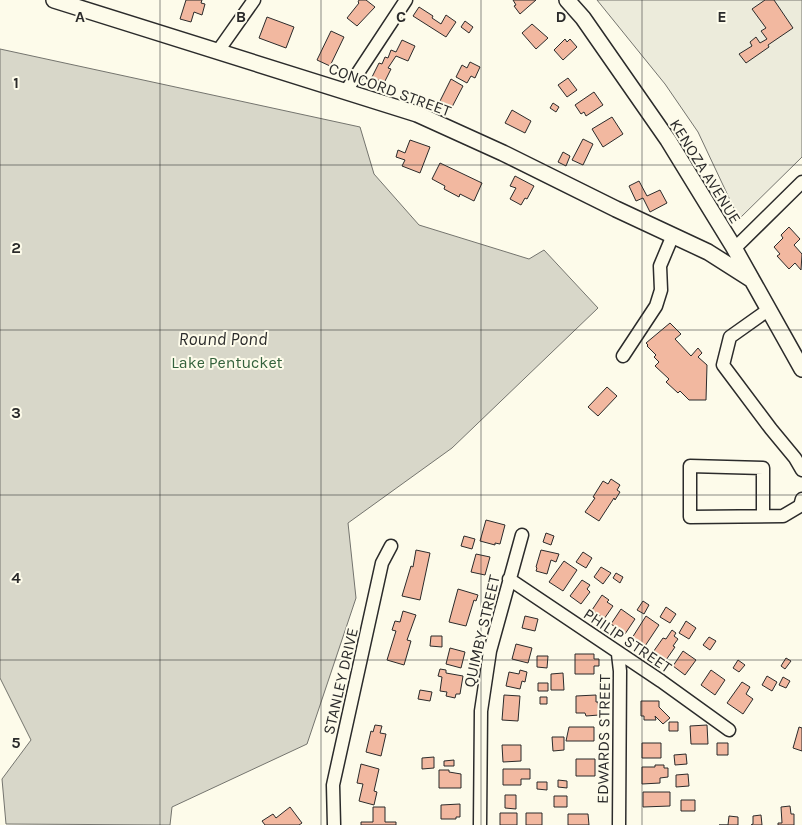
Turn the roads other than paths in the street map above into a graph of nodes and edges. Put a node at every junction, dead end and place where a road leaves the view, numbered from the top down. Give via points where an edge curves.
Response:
1 (54, 0) edge
2 (254, 0) edge
3 (406, 0) edge
4 (567, 0) edge
5 (218, 51) junction
6 (346, 91) junction
7 (802, 182) edge
8 (673, 236) junction
9 (734, 249) junction
10 (752, 280) junction
11 (768, 310) junction
12 (623, 356) dead end
13 (801, 363) edge
14 (802, 470) edge
15 (802, 499) edge
16 (763, 516) junction
17 (522, 535) dead end
18 (391, 546) dead end
19 (509, 579) junction
20 (618, 654) junction
21 (729, 730) dead end
22 (334, 825) edge
23 (480, 825) edge
24 (619, 825) edge

1 - 5 main road, CONCORD STREET
2 - 5 street
3 - 6 street
4 - 9 main road, KENOZA AVENUE via 668,140
5 - 6 main road, CONCORD STREET
6 - 8 main road, CONCORD STREET via 417,114
7 - 9 street
8 - 10 main road, CONCORD STREET via 708,252
8 - 12 street via 660,266 661,290 656,306
9 - 10 main road, KENOZA AVENUE
10 - 11 main road, KENOZA AVENUE
11 - 13 main road, KENOZA AVENUE
11 - 14 street via 730,337 723,365
15 - 16 street via 800,506 783,516
16 - 16 street via 690,517 690,466 763,468
17 - 19 street, QUIMBY STREET
18 - 22 street, STANLEY DRIVE via 382,562 333,785
19 - 20 street, PHILIP STREET
19 - 23 street, QUIMBY STREET via 490,651 481,711
20 - 21 street, PHILIP STREET
20 - 24 street, EDWARDS STREET

